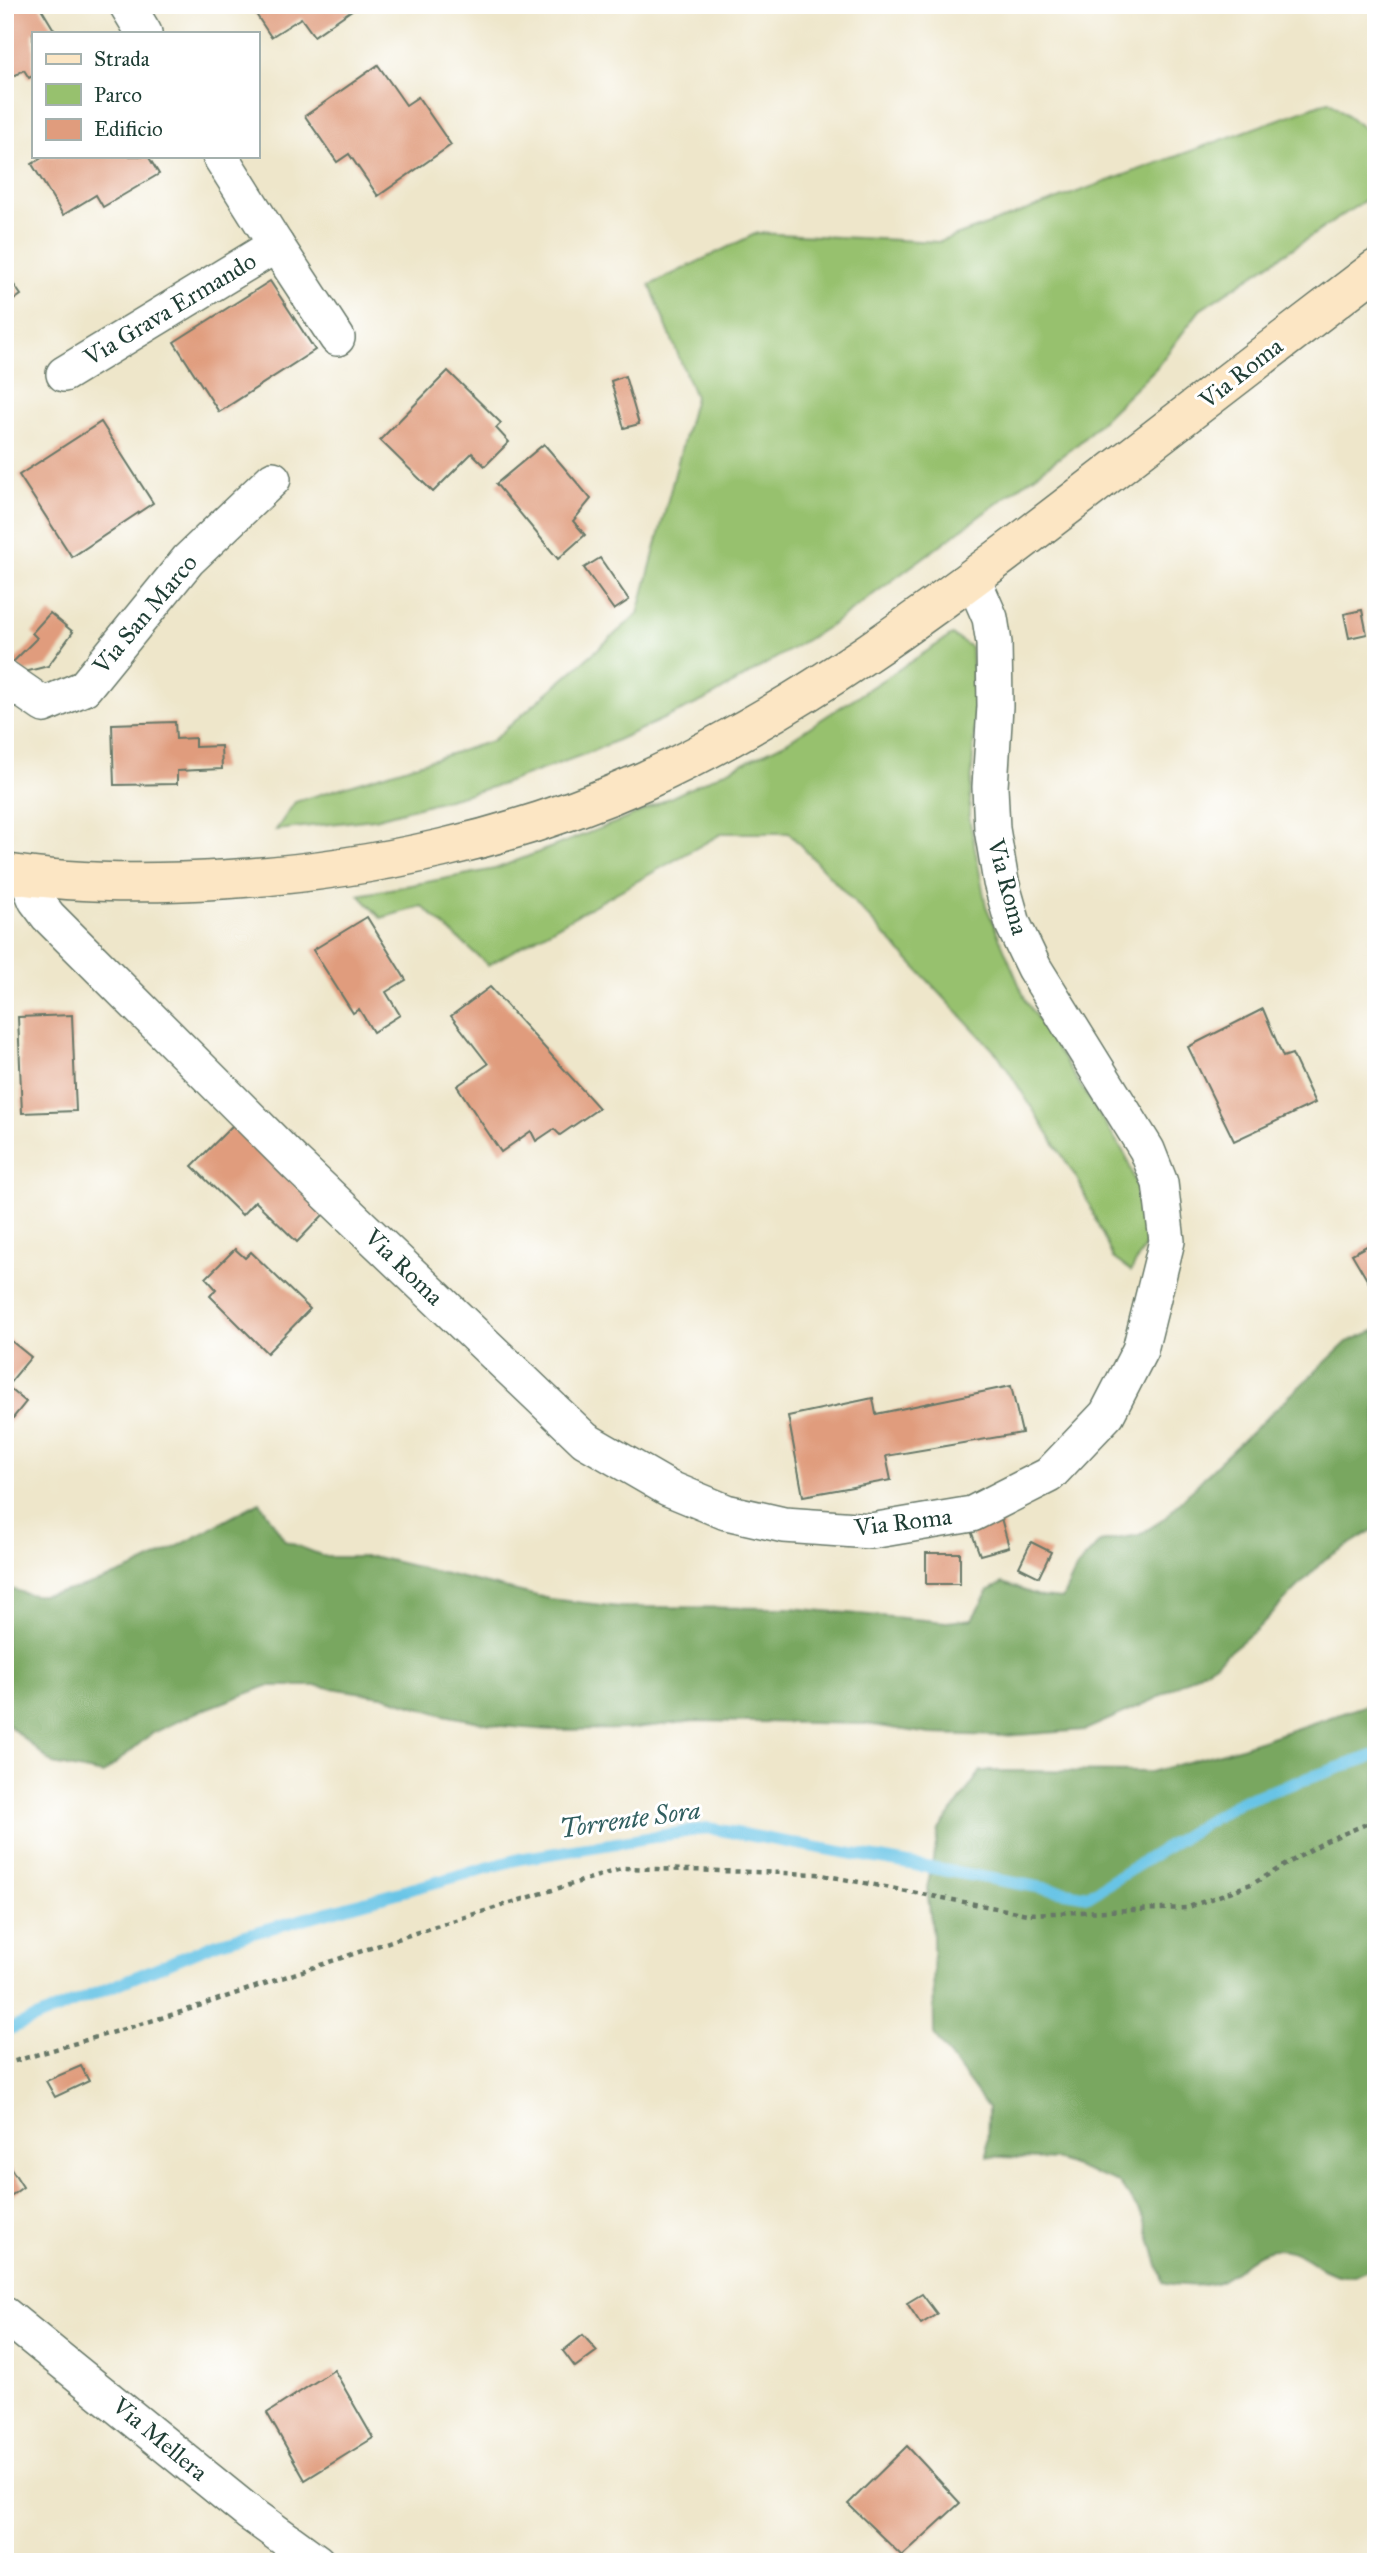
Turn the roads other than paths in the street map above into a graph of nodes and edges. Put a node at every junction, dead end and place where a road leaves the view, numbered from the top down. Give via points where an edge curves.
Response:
1 (127, 5) edge
2 (143, 32) edge
3 (221, 158) edge
4 (276, 245) junction
5 (1376, 269) edge
6 (337, 338) dead end
7 (64, 374) dead end
8 (273, 480) dead end
9 (973, 579) junction
10 (5, 678) edge
11 (16, 875) edge
12 (5, 2315) edge
13 (317, 2562) edge

1 - 2 street
3 - 4 street, Via Grava Ermando
4 - 6 street, Via Grava Ermando
4 - 7 street, Via Grava Ermando
5 - 9 main road, Via Roma
8 - 10 street, Via San Marco via 188,560 84,688 44,705
9 - 11 main road, Via Roma via 817,686 735,735 643,781 459,845 366,864 190,882
9 - 11 street, Via Roma via 994,643 992,829 1010,913 1034,968 1147,1150 1160,1183 1167,1241 1140,1350 1107,1415 1049,1475 972,1514 871,1531 784,1525 726,1512 668,1488 585,1440 295,1163 48,916
12 - 13 street, Via Mellera via 248,2512

